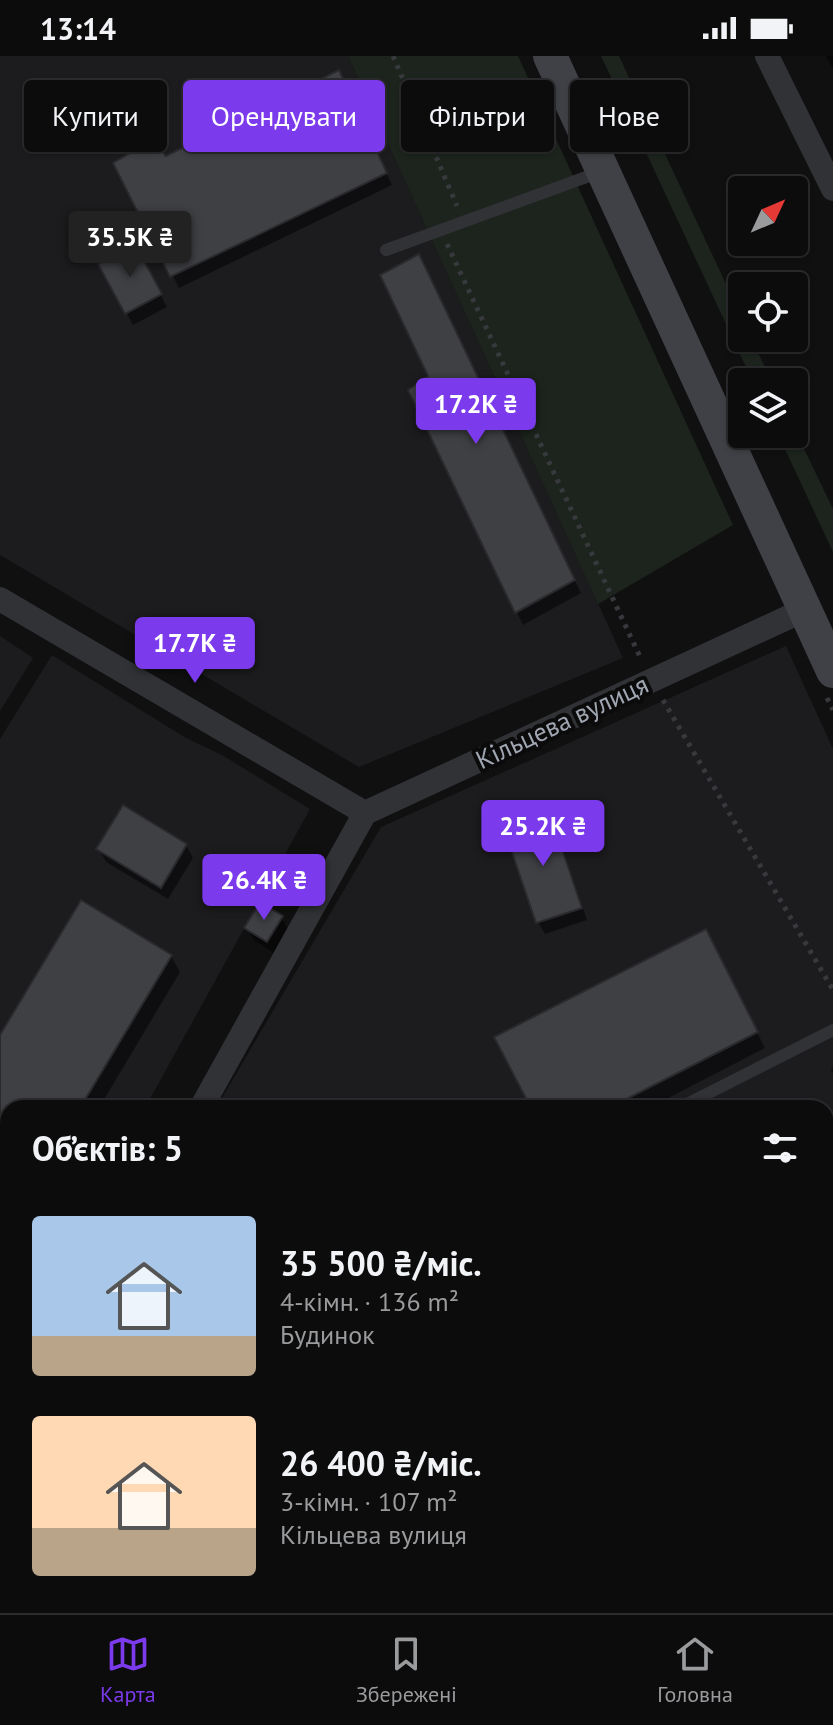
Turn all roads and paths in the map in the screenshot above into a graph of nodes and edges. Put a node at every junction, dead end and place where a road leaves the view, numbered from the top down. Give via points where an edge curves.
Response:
1 (393, 56) edge
2 (550, 56) edge
3 (767, 56) edge
4 (603, 171) junction
5 (833, 189) edge
6 (463, 220) junction
7 (440, 229) junction
8 (386, 250) dead end
9 (0, 599) edge
10 (804, 610) junction
11 (833, 671) edge
12 (652, 681) junction
13 (365, 813) junction
14 (833, 990) edge
15 (833, 1030) edge
16 (205, 1100) edge
17 (695, 1100) edge

1 - 6 path
2 - 4 main road
3 - 5 street
4 - 6 lane
4 - 10 main road
6 - 7 lane
7 - 8 lane
7 - 12 path
9 - 13 street
10 - 11 main road
10 - 12 street, Кільцева вулиця
12 - 13 street, Кільцева вулиця
12 - 14 path
13 - 16 street
15 - 17 lane

